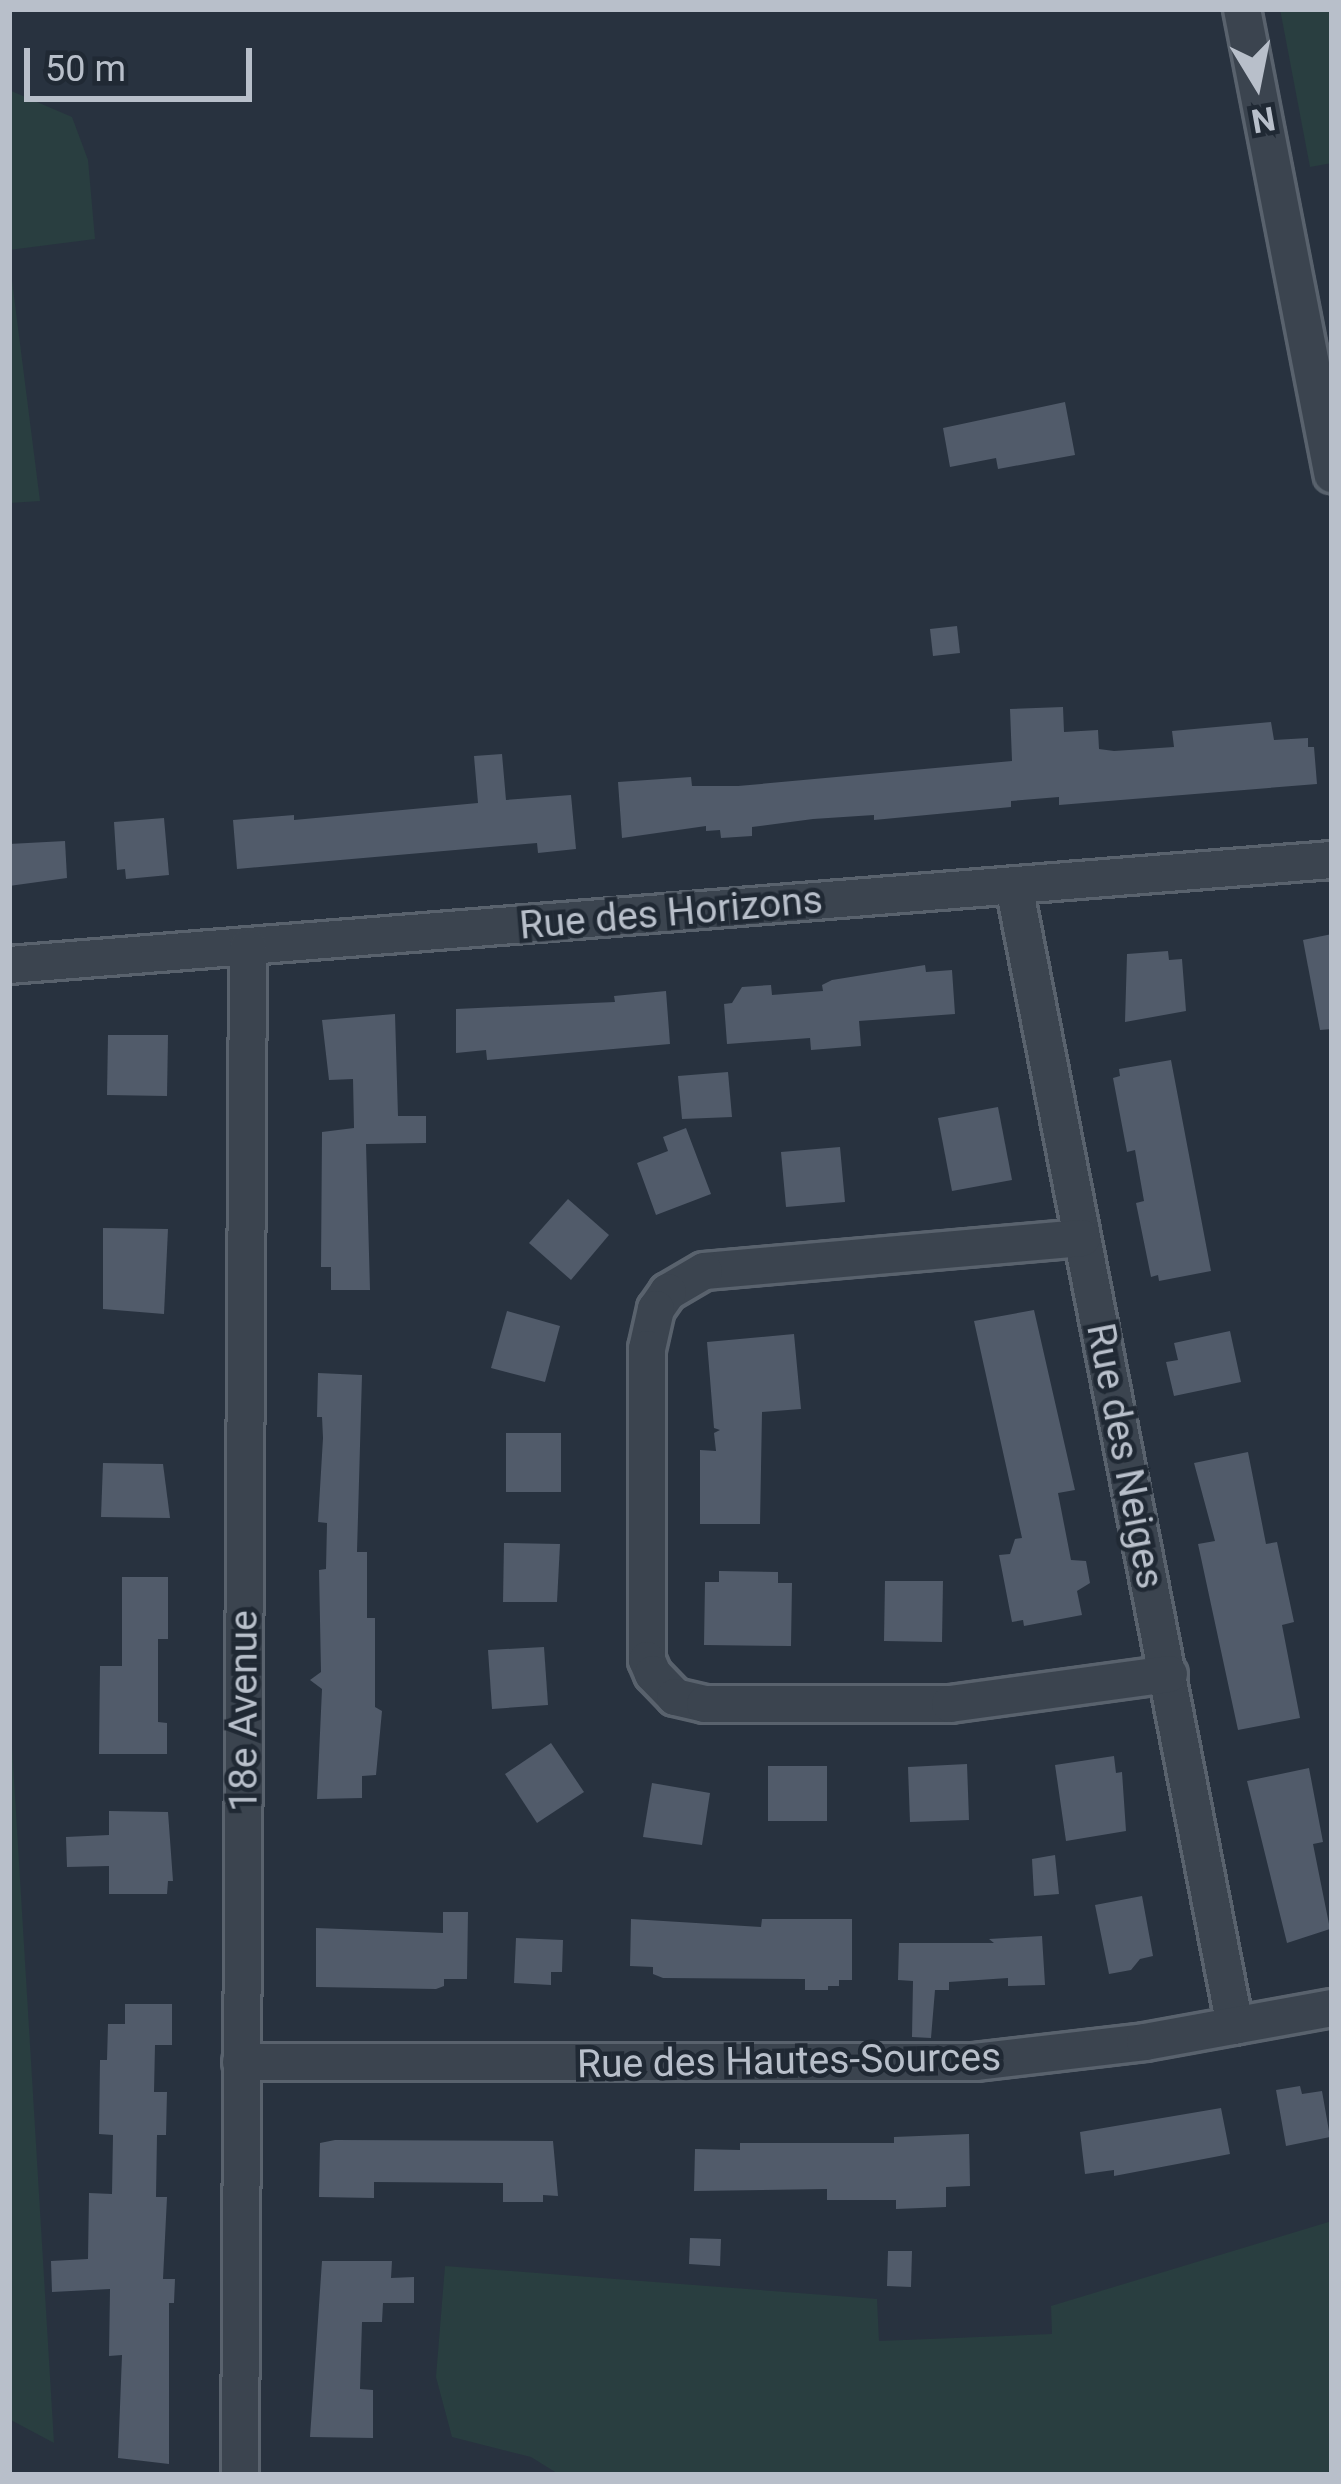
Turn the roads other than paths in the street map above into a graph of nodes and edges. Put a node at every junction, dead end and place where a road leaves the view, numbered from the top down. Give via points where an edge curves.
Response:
1 (1242, 9) edge
2 (1332, 474) edge
3 (1332, 860) edge
4 (1014, 886) junction
5 (248, 946) junction
6 (9, 965) edge
7 (1082, 1238) junction
8 (1168, 1674) junction
9 (1332, 2008) edge
10 (1235, 2026) junction
11 (241, 2062) junction
12 (240, 2475) edge

1 - 2 street
3 - 4 street, Rue des Horizons
4 - 5 street, Rue des Horizons
4 - 7 street, Rue des Neiges
5 - 6 street, Rue des Horizons
5 - 11 street, 18e Avenue
7 - 8 street, Rue des Neiges
7 - 8 street via 704,1271 668,1292 647,1349 647,1660 675,1697 705,1704 950,1704
8 - 10 street, Rue des Neiges
9 - 10 street, Rue des Hautes-Sources
10 - 11 street, Rue des Hautes-Sources via 953,2063
11 - 12 street, 18e Avenue

